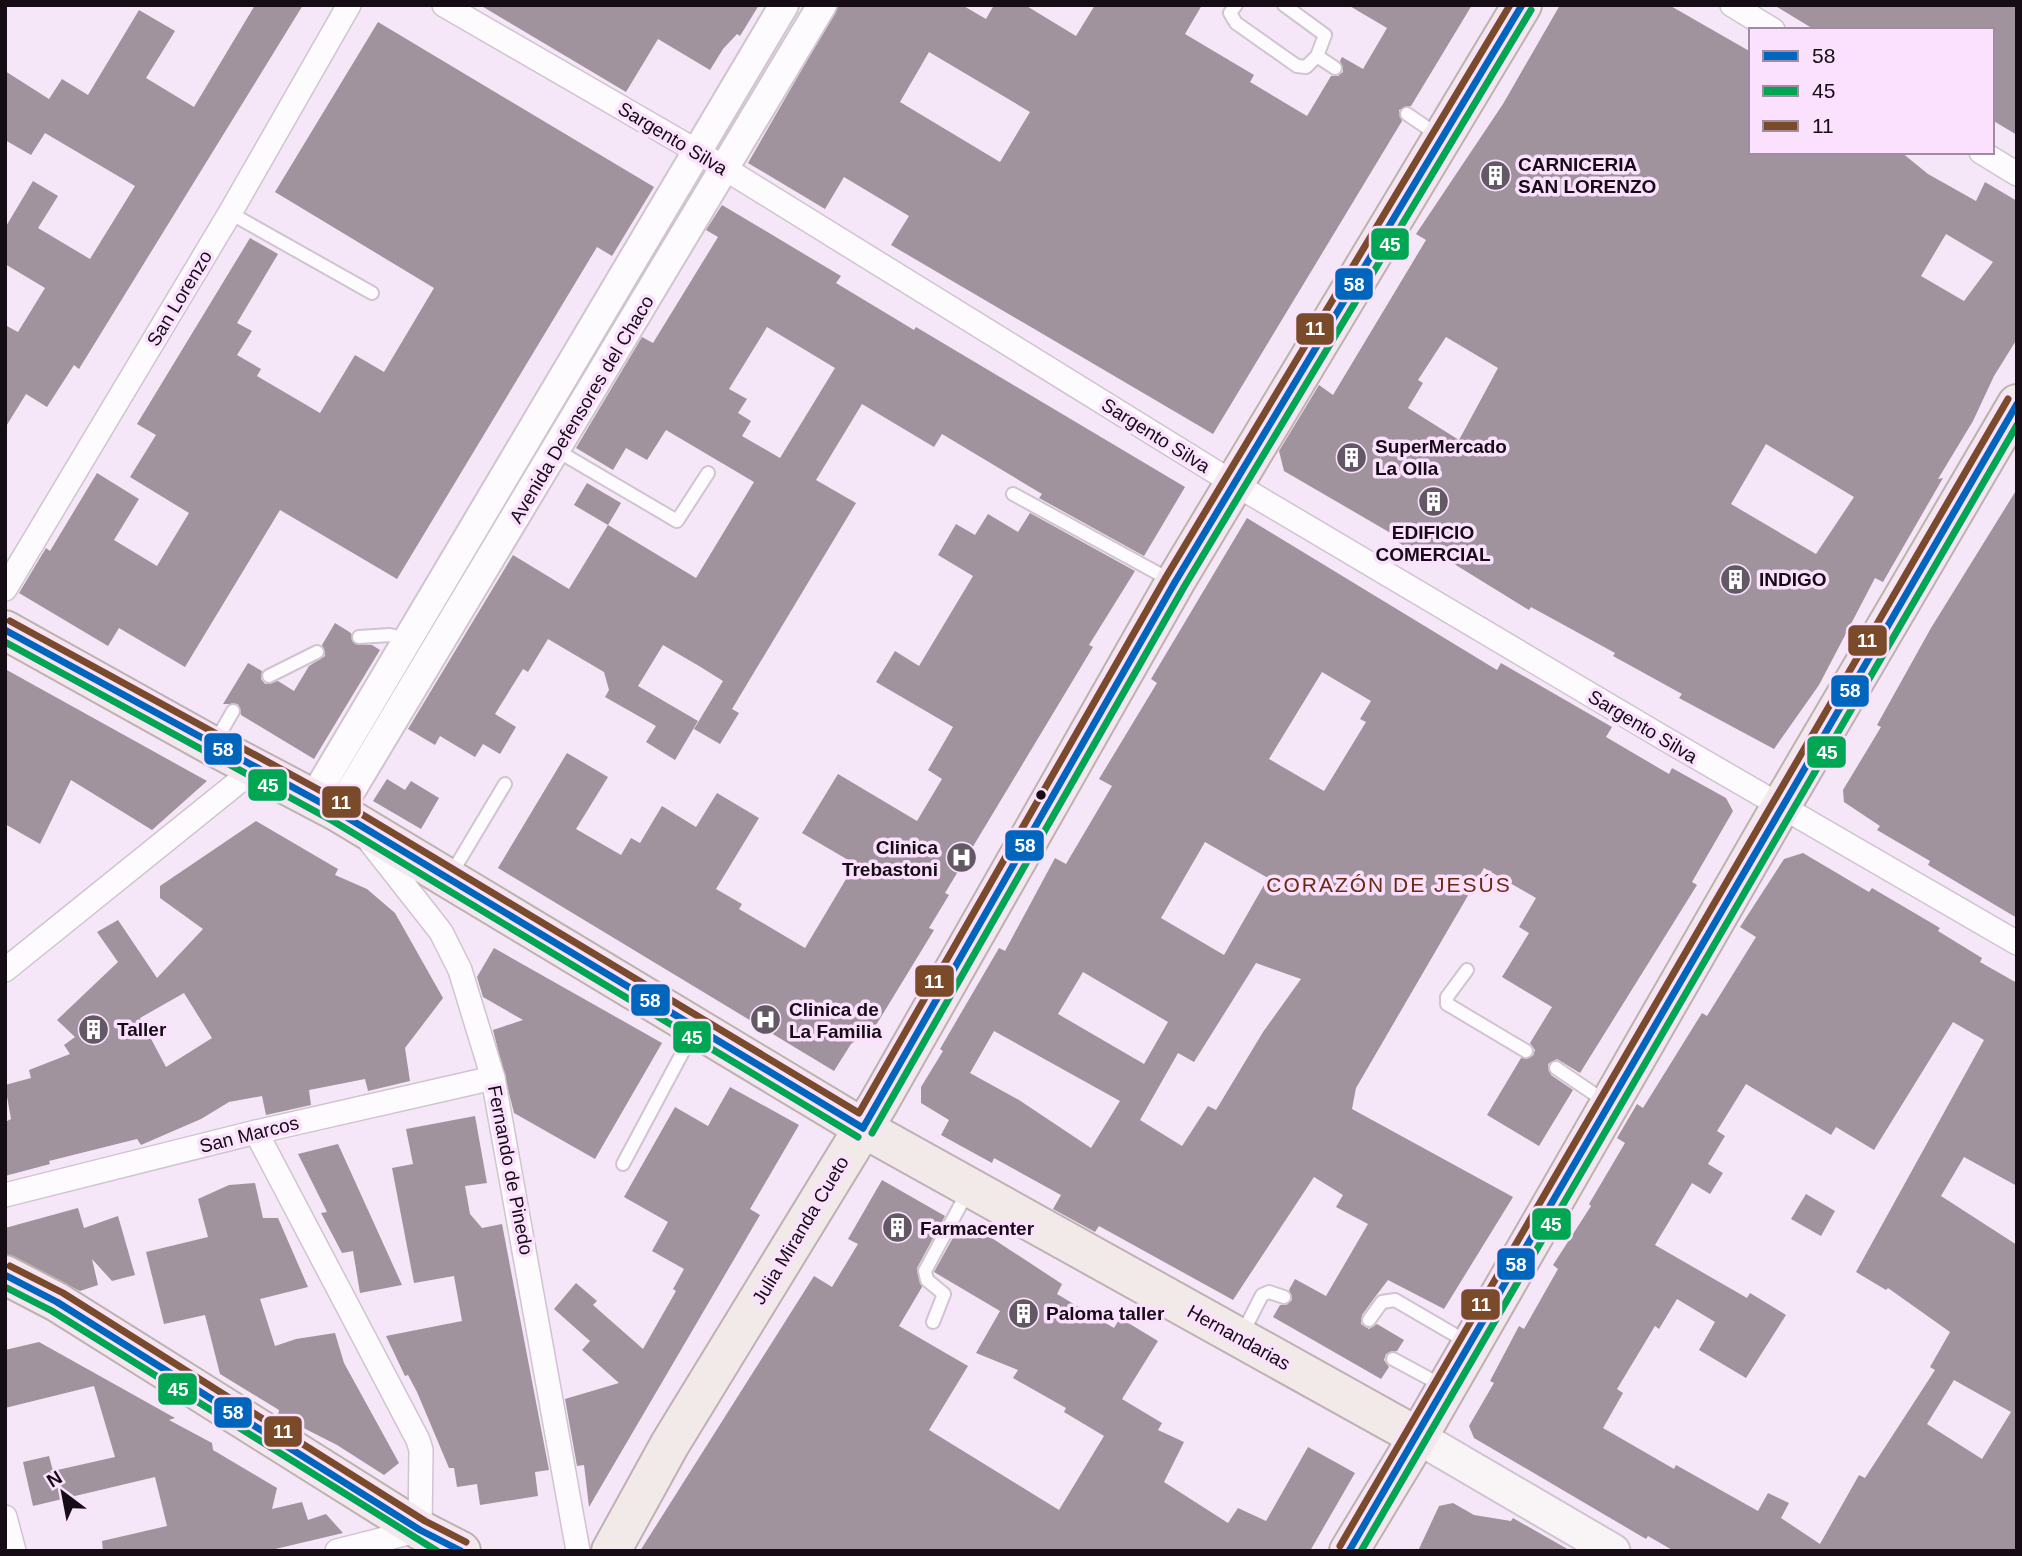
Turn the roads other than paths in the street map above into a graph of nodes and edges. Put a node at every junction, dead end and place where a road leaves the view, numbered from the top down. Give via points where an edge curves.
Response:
1 (349, 5) edge
2 (444, 5) edge
3 (784, 5) edge
4 (822, 5) edge
5 (1236, 5) edge
6 (1284, 5) edge
7 (1522, 5) edge
8 (1732, 5) edge
9 (1770, 28) edge
10 (1317, 56) junction
11 (1335, 68) dead end
12 (1407, 114) dead end
13 (1442, 139) junction
14 (698, 152) junction
15 (1984, 154) edge
16 (725, 170) junction
17 (2017, 173) edge
18 (230, 213) junction
19 (372, 292) dead end
20 (2017, 404) edge
21 (556, 450) junction
22 (708, 472) dead end
23 (1235, 484) junction
24 (1013, 494) dead end
25 (1175, 582) junction
26 (5, 589) edge
27 (5, 630) edge
28 (359, 637) dead end
29 (410, 640) junction
30 (317, 652) dead end
31 (269, 676) dead end
32 (233, 710) dead end
33 (213, 747) junction
34 (257, 767) junction
35 (505, 784) dead end
36 (1781, 806) junction
37 (336, 812) junction
38 (448, 879) junction
39 (2017, 943) edge
40 (5, 970) edge
41 (1467, 970) dead end
42 (696, 1028) junction
43 (1525, 1051) dead end
44 (1556, 1068) dead end
45 (494, 1078) junction
46 (1609, 1104) junction
47 (863, 1128) junction
48 (256, 1132) junction
49 (623, 1164) dead end
50 (970, 1188) junction
51 (5, 1195) edge
52 (5, 1275) edge
53 (1284, 1297) dead end
54 (1369, 1320) dead end
55 (933, 1322) dead end
56 (1240, 1338) junction
57 (1471, 1345) junction
58 (1393, 1359) dead end
59 (1446, 1387) junction
60 (1418, 1437) junction
61 (5, 1517) edge
62 (420, 1530) junction
63 (14, 1551) edge
64 (337, 1551) edge
65 (461, 1551) edge
66 (578, 1551) edge
67 (611, 1551) edge
68 (1349, 1551) edge
69 (1613, 1551) edge

1 - 18 street, San Lorenzo
2 - 14 street, Sargento Silva
3 - 14 street, Avenida Defensores del Chaco
4 - 16 street, Avenida Defensores del Chaco
5 - 10 lane via 1230,13 1236,23 1297,66 1306,67
6 - 10 lane via 1325,35
7 - 13 highway, Julia Miranda Cueto
8 - 9 street
10 - 11 lane
12 - 13 lane
13 - 23 highway, Julia Miranda Cueto
14 - 16 street, Sargento Silva
14 - 29 street, Avenida Defensores del Chaco
15 - 17 street
16 - 21 street, Avenida Defensores del Chaco
16 - 23 street, Sargento Silva
18 - 19 lane
18 - 26 street, San Lorenzo
20 - 36 highway
21 - 22 lane via 671,521 681,517
21 - 37 street, Avenida Defensores del Chaco
23 - 25 highway, Julia Miranda Cueto
23 - 36 street, Sargento Silva
24 - 25 lane
25 - 47 highway, Julia Miranda Cueto
27 - 33 highway, Hernandarias
28 - 29 lane via 390,635
29 - 37 street, Avenida Defensores del Chaco
30 - 31 lane
32 - 33 lane
33 - 34 highway, Hernandarias
34 - 37 highway, Hernandarias
34 - 40 street
35 - 38 lane
36 - 39 street, Sargento Silva
36 - 46 highway
37 - 38 highway, Hernandarias
37 - 45 street, Fernando de Pinedo via 441,932 460,970
38 - 42 highway, Hernandarias
41 - 43 lane via 1447,997 1447,1004
42 - 47 highway, Hernandarias
42 - 49 lane
44 - 46 lane
45 - 48 street, San Marcos
45 - 66 street, Fernando de Pinedo
46 - 57 highway
47 - 50 highway, Hernandarias
47 - 67 highway, Julia Miranda Cueto via 670,1444
48 - 51 street, San Marcos
48 - 62 street via 418,1440
50 - 55 lane via 925,1271 927,1280 944,1294
50 - 56 highway, Hernandarias
52 - 62 highway
53 - 56 lane via 1269,1292 1262,1295
54 - 57 lane via 1382,1302 1395,1300
56 - 60 highway, Hernandarias
57 - 59 highway
58 - 59 lane
59 - 60 highway
60 - 68 highway
60 - 69 main road, Hernandarias
61 - 63 street
62 - 64 street
62 - 65 highway

